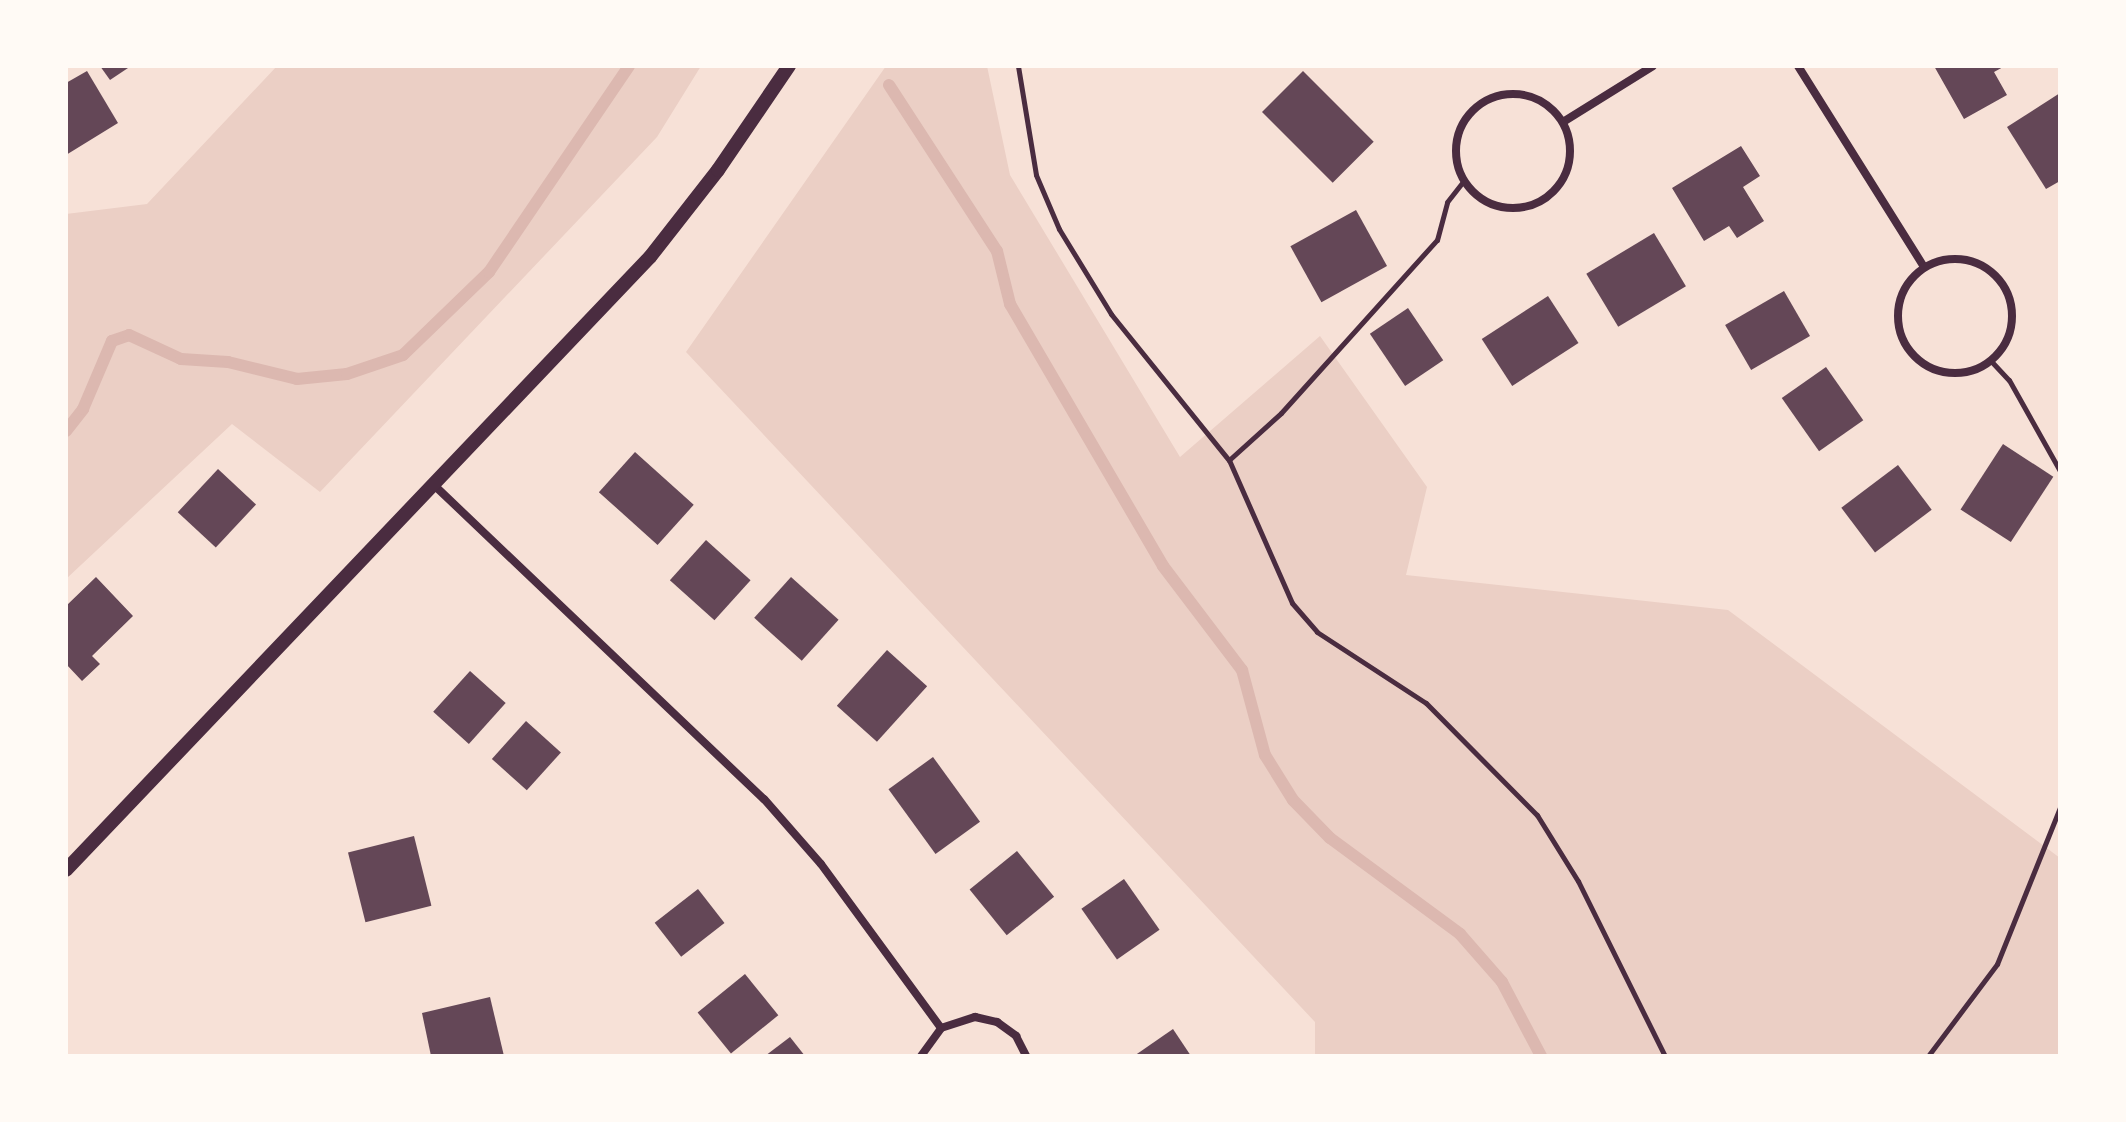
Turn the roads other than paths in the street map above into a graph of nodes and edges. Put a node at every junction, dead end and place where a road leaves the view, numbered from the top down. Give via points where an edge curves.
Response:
1 (789, 66) edge
2 (1653, 66) edge
3 (1798, 66) edge
4 (1563, 122) junction
5 (1924, 267) junction
6 (435, 486) junction
7 (66, 870) edge
8 (941, 1028) junction
9 (921, 1056) edge
10 (1026, 1056) edge

1 - 6 street via 650,257
2 - 4 street
3 - 5 street
4 - 4 street via 1537,98 1510,95 1484,102 1470,113 1456,145 1464,180 1494,205 1514,208 1550,194 1569,161
5 - 5 street via 1905,286 1897,311 1907,349 1923,364 1943,372 1966,373 1991,361 2011,326 2012,304 2004,285 1988,268 1967,259 1949,258
6 - 7 street
6 - 8 street via 764,799 821,864
8 - 9 street
8 - 10 street via 975,1017 997,1022 1016,1036

